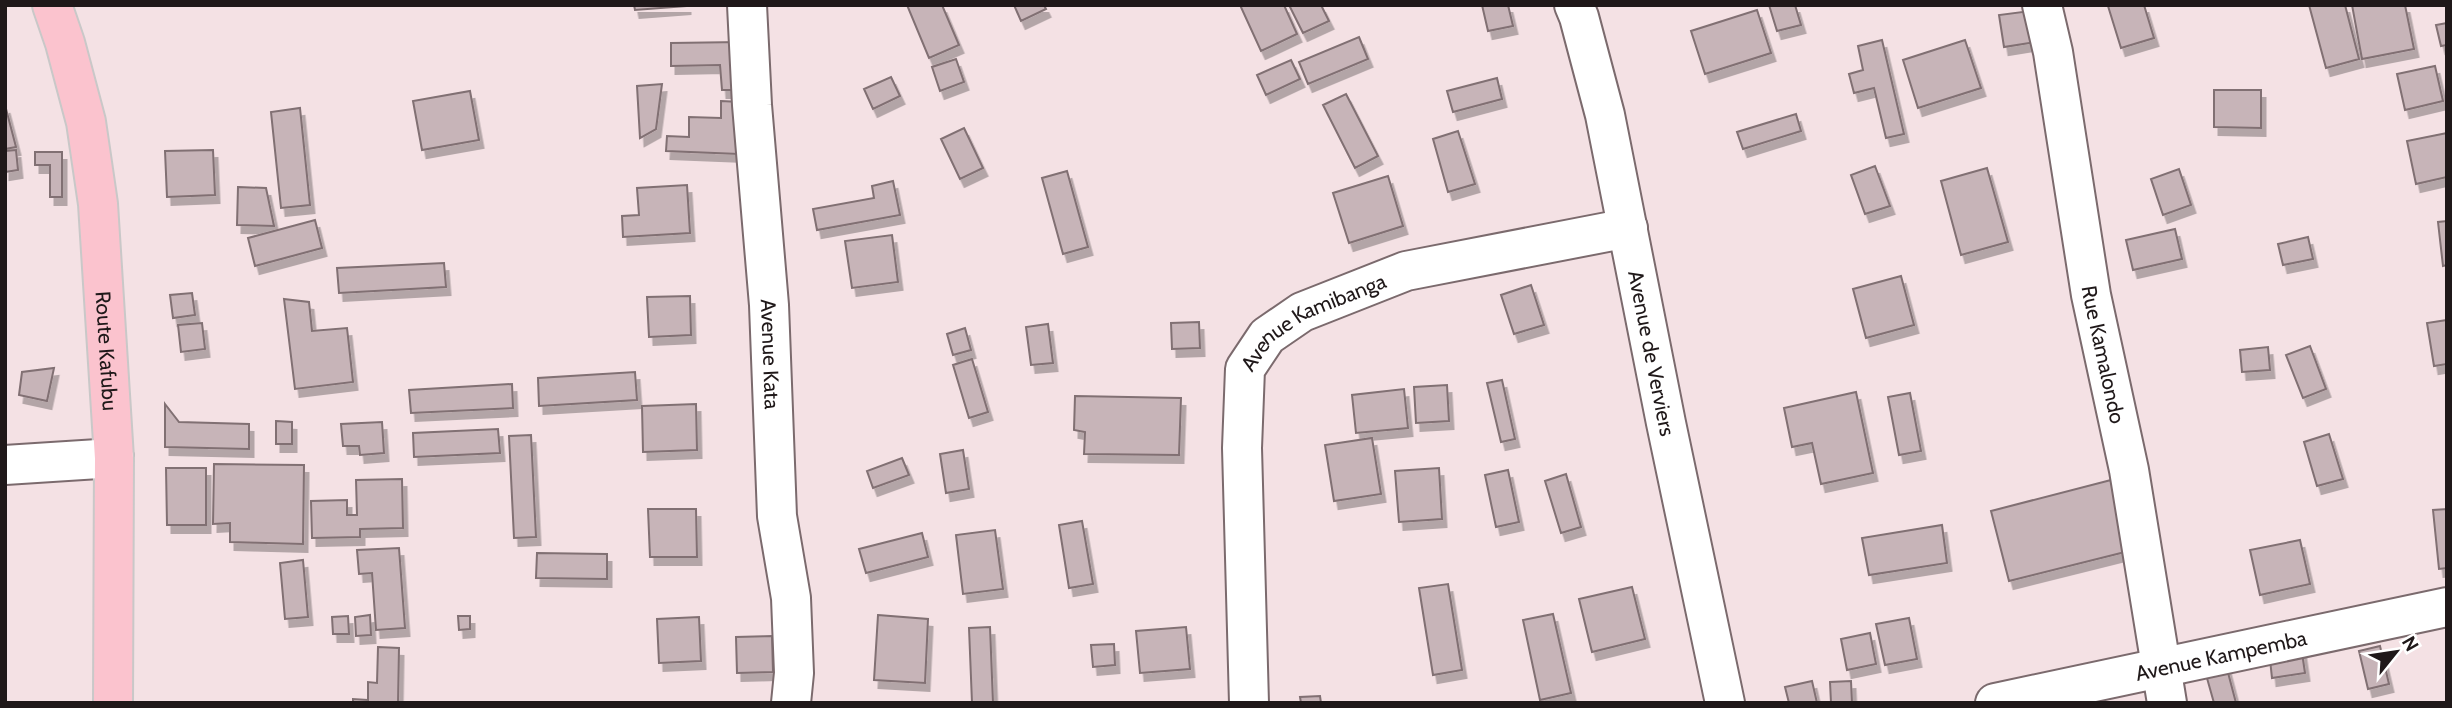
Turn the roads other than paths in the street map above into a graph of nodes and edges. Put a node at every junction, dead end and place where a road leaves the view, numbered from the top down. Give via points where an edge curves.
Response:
1 (52, 5) edge
2 (747, 5) edge
3 (1574, 5) edge
4 (2042, 5) edge
5 (1628, 228) junction
6 (114, 458) junction
7 (5, 465) edge
8 (2447, 607) edge
9 (2165, 685) edge
10 (113, 703) edge
11 (791, 703) edge
12 (1249, 703) edge
13 (1725, 703) edge
14 (1994, 703) edge

1 - 6 main road, Route Kafubu via 86,122 97,204
2 - 11 street, Avenue Kata via 768,305 776,516 790,598
3 - 5 street, Avenue de Verviers via 1605,115
4 - 9 street, Rue Kamalondo
5 - 12 street, Avenue Kamibanga via 1406,271 1302,312 1267,336 1245,369 1242,448
5 - 13 street, Avenue de Verviers
6 - 7 street
6 - 10 main road, Route Kafubu
8 - 9 street, Avenue Kampemba
9 - 14 street, Avenue Kampemba

